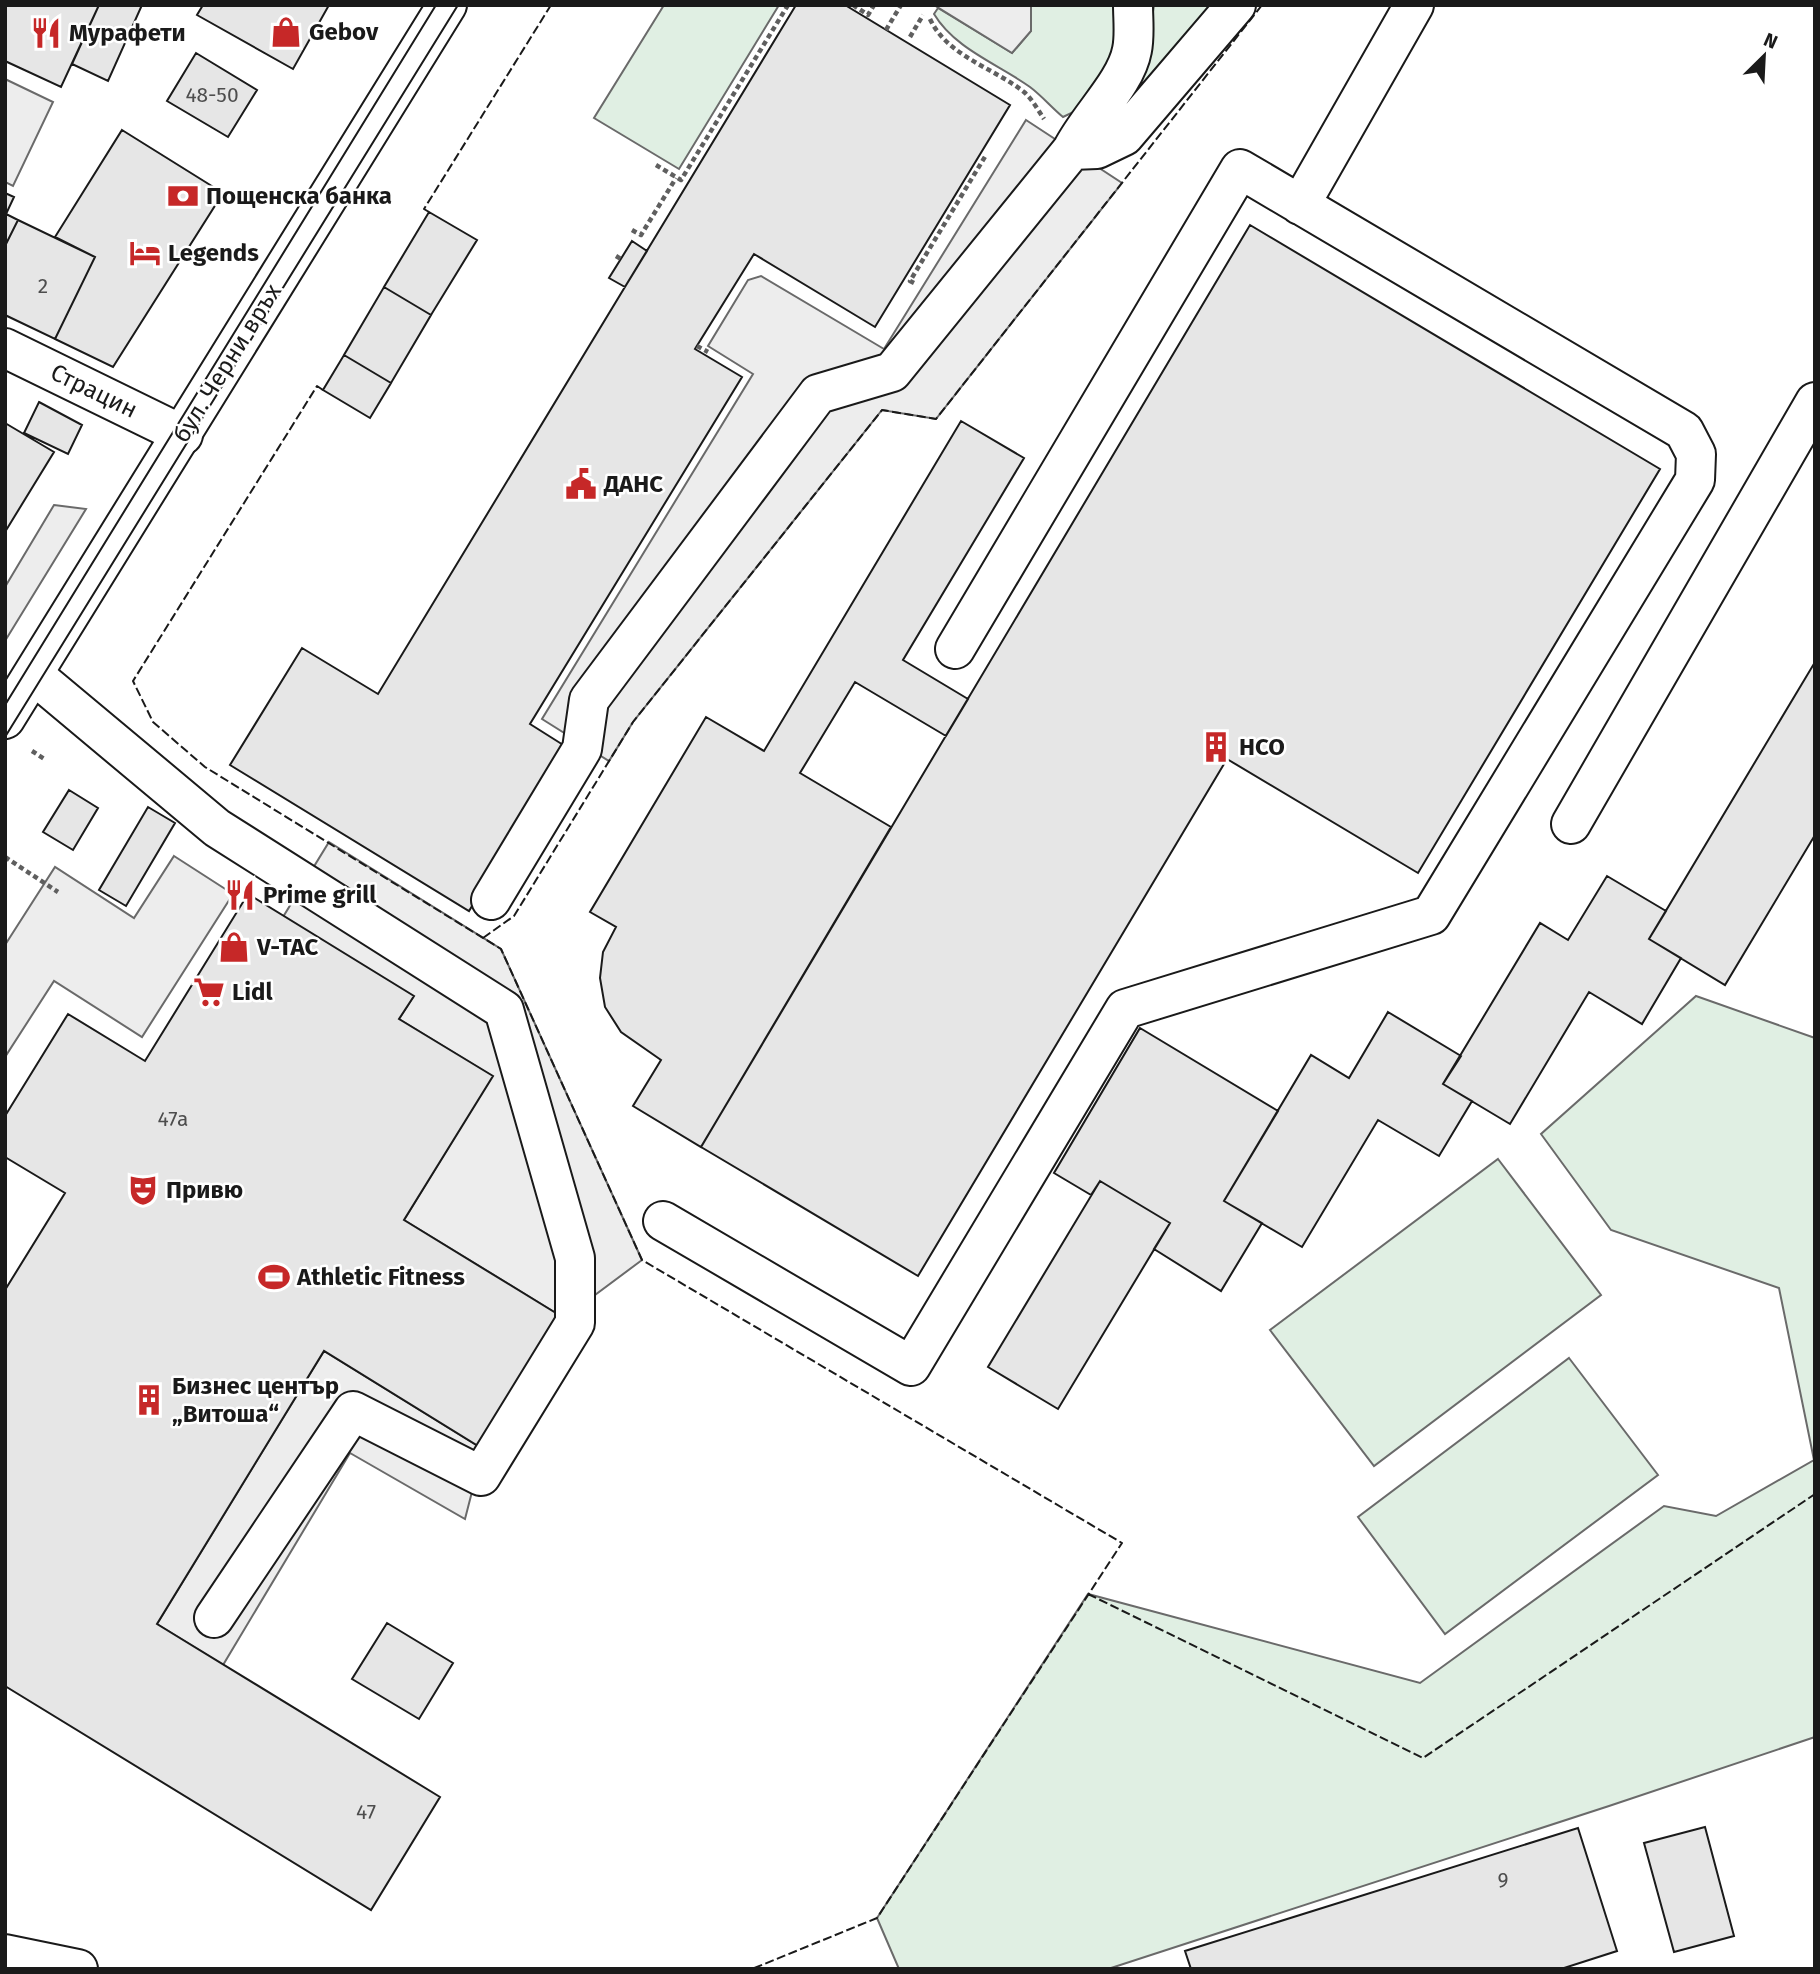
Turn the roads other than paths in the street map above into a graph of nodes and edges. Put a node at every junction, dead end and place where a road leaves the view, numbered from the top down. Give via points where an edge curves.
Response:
1 (447, 5) edge
2 (1133, 5) edge
3 (1236, 5) edge
4 (1414, 5) edge
5 (1072, 150) junction
6 (1300, 205) junction
7 (5, 348) edge
8 (1815, 402) edge
9 (183, 435) junction
10 (955, 649) dead end
11 (34, 675) junction
12 (5, 719) edge
13 (1571, 824) dead end
14 (491, 900) dead end
15 (663, 1221) dead end
16 (214, 1618) dead end
17 (5, 1954) edge
18 (78, 1969) edge

1 - 9 main road, бул. Черни връх
2 - 5 main road via 1132,50 1122,77
3 - 5 main road via 1124,136 1097,149
4 - 6 main road
5 - 14 main road via 892,372 818,394 589,700 582,749
6 - 10 main road via 1240,169
6 - 15 main road via 1684,432 1696,454 1695,481 1431,915 1125,1009 911,1366
7 - 9 main road, Страцин
8 - 13 main road
9 - 11 main road, бул. Черни връх
11 - 12 main road, бул. Черни връх
11 - 16 main road via 217,828 503,1010 575,1258 575,1323 481,1476 353,1411
17 - 18 main road

